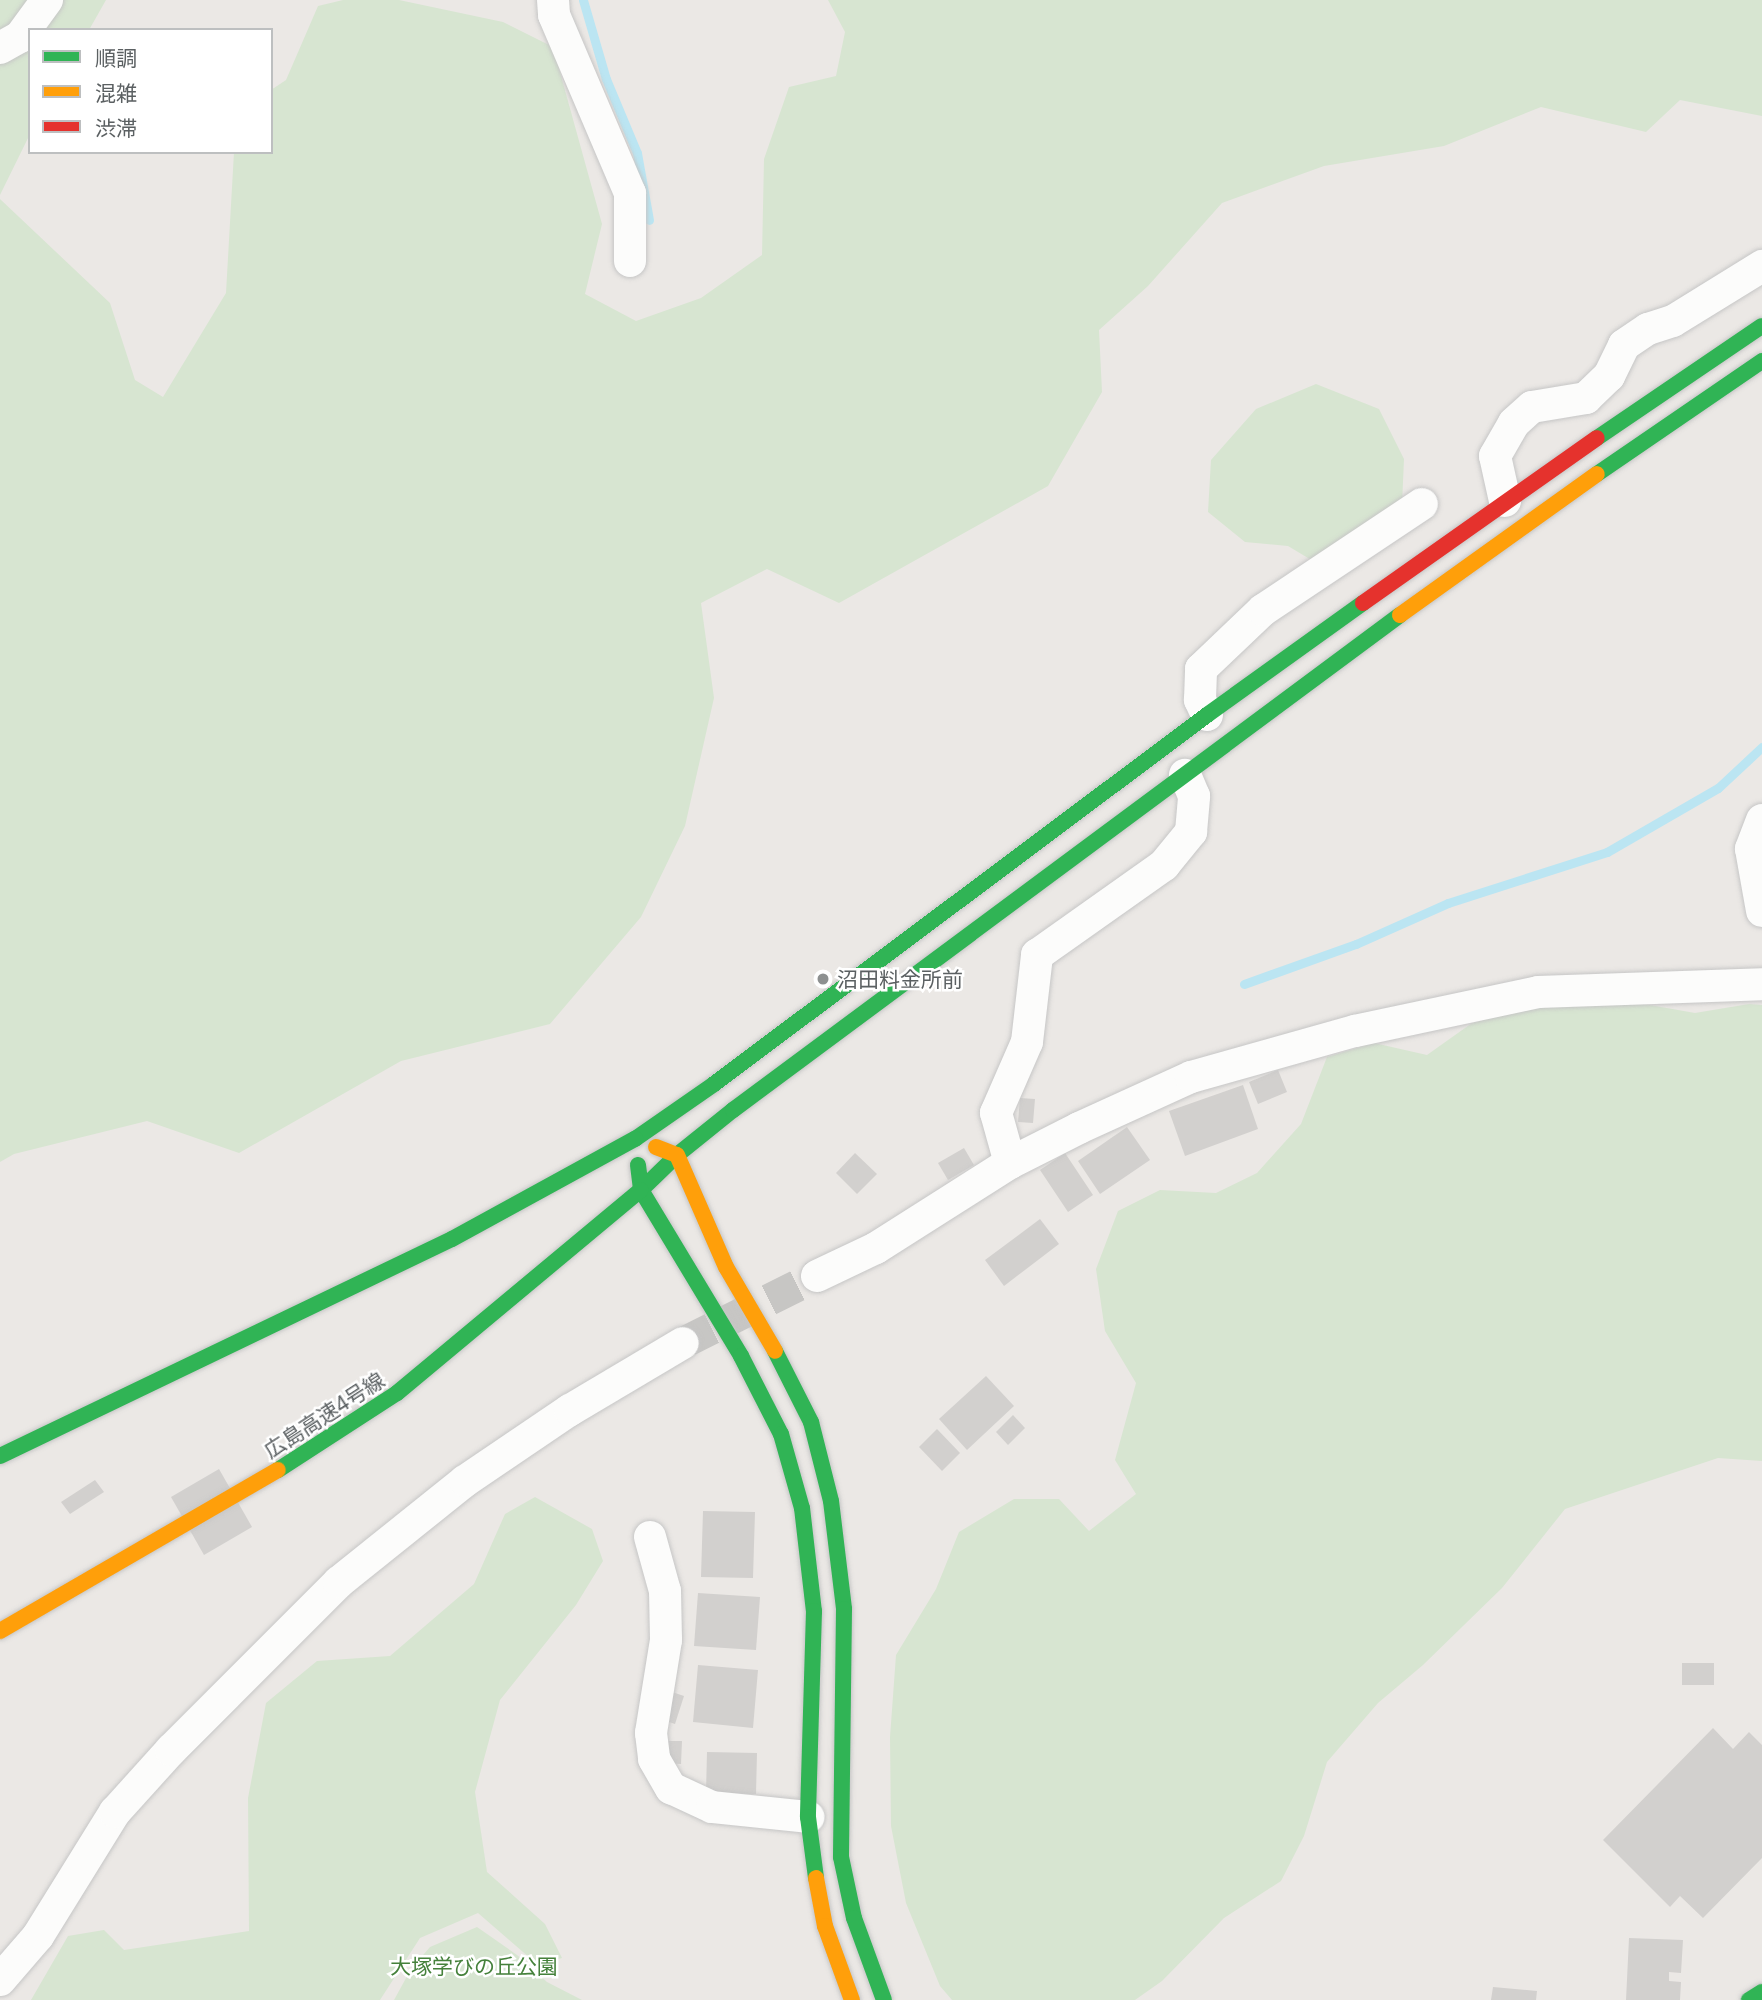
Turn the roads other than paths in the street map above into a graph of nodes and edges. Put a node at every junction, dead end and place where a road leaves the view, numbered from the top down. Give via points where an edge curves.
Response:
1 (47, 0) edge
2 (553, 0) edge
3 (0, 47) edge
4 (630, 261) dead end
5 (1762, 266) edge
6 (1762, 326) edge
7 (1762, 361) edge
8 (1505, 501) junction
9 (1422, 504) dead end
10 (1207, 715) junction
11 (1185, 775) junction
12 (1762, 820) edge
13 (1762, 911) edge
14 (1762, 984) edge
15 (635, 1139) junction
16 (677, 1155) junction
17 (1010, 1164) junction
18 (641, 1190) junction
19 (817, 1276) tunnel mouth
20 (683, 1343) tunnel mouth
21 (0, 1456) edge
22 (650, 1537) dead end
23 (0, 1631) edge
24 (808, 1817) junction
25 (0, 1980) edge
26 (1762, 1992) edge
27 (852, 2000) edge
28 (884, 2000) edge
29 (1749, 2000) edge

1 - 3 street via 20,37
2 - 4 street via 554,15 630,193
5 - 8 street via 1673,321 1648,329 1624,345 1609,376 1586,398 1532,407 1514,423 1495,456
6 - 8 main road
7 - 11 main road, 広島高速4号線 via 1489,548
8 - 10 main road
9 - 10 street via 1263,610 1201,669 1200,700
10 - 15 main road
11 - 16 main road, 広島高速4号線
11 - 17 street via 1194,796 1191,832 1164,865 1037,955 1027,1042 996,1113
12 - 13 street via 1751,849
14 - 17 street via 1538,992 1355,1031 1191,1077
15 - 16 main road
15 - 18 main road
15 - 21 main road via 452,1238
16 - 18 main road, 広島高速4号線
16 - 28 main road via 726,1267 811,1422 831,1500 844,1609 841,1857 855,1918
17 - 19 street via 876,1248
18 - 23 main road, 広島高速4号線 via 397,1393 321,1445
18 - 24 main road via 741,1356 781,1434 802,1508 814,1611
20 - 25 street via 570,1410 465,1481 339,1583 115,1812 38,1936
22 - 24 street via 665,1604 666,1640 651,1733 654,1759 671,1788 712,1807
24 - 27 main road via 825,1926
26 - 29 main road

